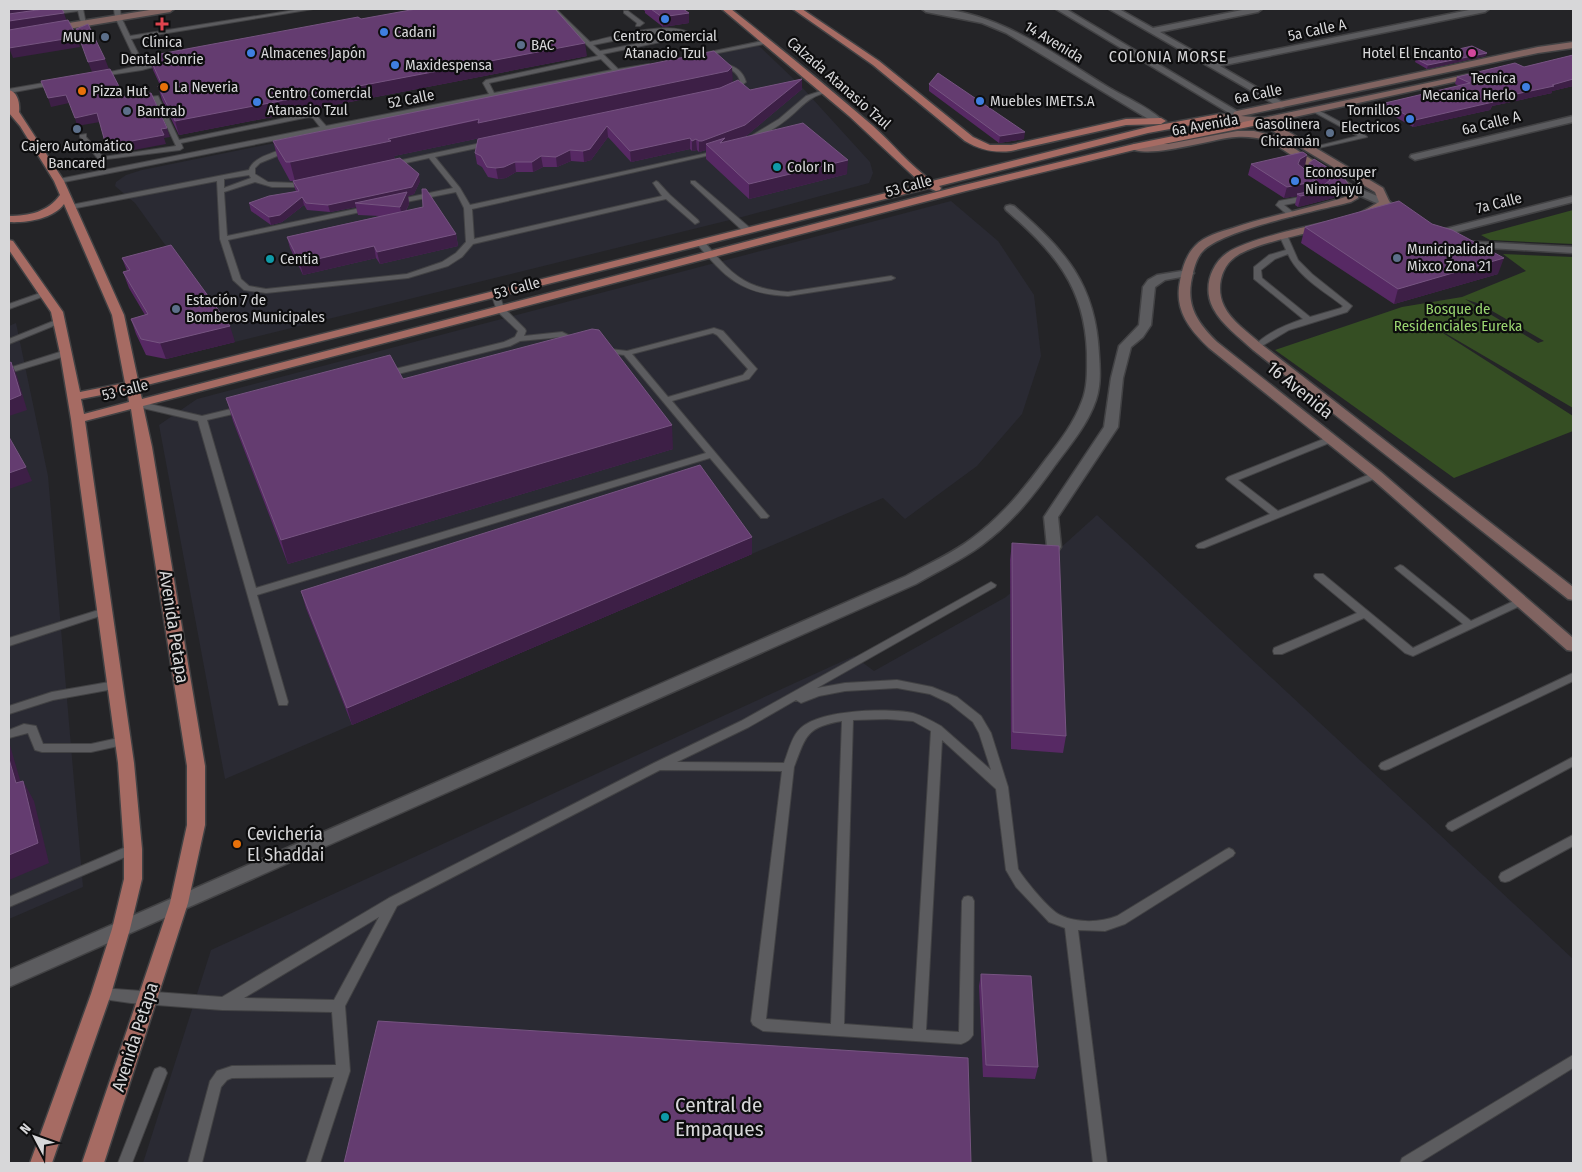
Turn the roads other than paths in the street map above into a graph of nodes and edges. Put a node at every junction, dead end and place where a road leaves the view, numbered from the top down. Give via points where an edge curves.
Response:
1 (79, 9) edge
2 (170, 9) edge
3 (310, 9) edge
4 (553, 9) edge
5 (726, 9) edge
6 (797, 9) edge
7 (926, 9) edge
8 (1060, 9) edge
9 (1113, 9) edge
10 (1258, 9) edge
11 (1485, 9) edge
12 (626, 12) dead end
13 (118, 13) edge
14 (38, 15) edge
15 (84, 23) junction
16 (638, 25) dead end
17 (37, 31) edge
18 (1153, 31) junction
19 (128, 38) junction
20 (767, 42) junction
21 (589, 44) junction
22 (1573, 45) edge
23 (1573, 54) edge
24 (601, 55) junction
25 (692, 56) edge
26 (1543, 60) edge
27 (171, 62) edge
28 (654, 64) edge
29 (1213, 65) junction
30 (142, 68) junction
31 (616, 71) junction
32 (1486, 72) edge
33 (88, 78) edge
34 (61, 82) edge
35 (827, 91) junction
36 (9, 92) edge
37 (492, 95) junction
38 (129, 102) edge
39 (1281, 105) junction
40 (1314, 110) junction
41 (11, 111) edge
42 (1237, 114) junction
43 (1220, 117) junction
44 (1573, 119) edge
45 (1158, 120) junction
46 (1203, 120) junction
47 (1263, 121) junction
48 (325, 129) junction
49 (84, 135) dead end
50 (744, 141) edge
51 (179, 144) junction
52 (1134, 147) junction
53 (727, 148) edge
54 (1312, 149) junction
55 (431, 156) junction
56 (185, 157) junction
57 (1416, 157) dead end
58 (903, 162) junction
59 (1312, 166) junction
60 (251, 172) junction
61 (950, 178) joint
62 (220, 179) junction
63 (256, 180) junction
64 (60, 182) junction
65 (693, 182) dead end
66 (656, 183) dead end
67 (929, 184) junction
68 (964, 188) joint
69 (458, 189) junction
70 (1349, 190) junction
71 (221, 191) junction
72 (947, 193) junction
73 (65, 195) junction
74 (667, 197) junction
75 (1573, 199) edge
76 (1385, 203) junction
77 (390, 204) edge
78 (848, 204) junction
79 (380, 206) edge
80 (71, 208) junction
81 (468, 208) junction
82 (1010, 208) dead end
83 (1293, 215) junction
84 (1405, 217) edge
85 (9, 219) edge
86 (695, 222) dead end
87 (747, 230) junction
88 (1284, 237) junction
89 (224, 239) junction
90 (470, 242) junction
91 (700, 242) junction
92 (9, 243) edge
93 (1573, 250) edge
94 (1291, 251) junction
95 (710, 254) junction
96 (1188, 273) junction
97 (891, 278) dead end
98 (495, 293) junction
99 (46, 294) junction
100 (9, 307) edge
101 (500, 309) junction
102 (1310, 321) junction
103 (59, 322) junction
104 (518, 339) junction
105 (9, 342) edge
106 (1256, 347) junction
107 (66, 353) junction
108 (627, 353) junction
109 (9, 371) edge
110 (374, 377) edge
111 (132, 385) junction
112 (74, 397) junction
113 (666, 400) junction
114 (137, 404) junction
115 (250, 408) edge
116 (78, 420) junction
117 (202, 420) junction
118 (1331, 439) junction
119 (712, 454) junction
120 (1376, 475) junction
121 (1277, 515) junction
122 (764, 516) dead end
123 (1201, 546) dead end
124 (1054, 547) edge
125 (1400, 568) dead end
126 (1320, 576) dead end
127 (990, 585) dead end
128 (252, 594) junction
129 (1573, 595) edge
130 (1520, 602) junction
131 (105, 611) junction
132 (1365, 614) junction
133 (1469, 624) junction
134 (9, 642) edge
135 (1573, 646) edge
136 (1278, 651) dead end
137 (1573, 677) edge
138 (115, 685) junction
139 (283, 702) dead end
140 (9, 710) edge
141 (848, 717) junction
142 (745, 724) junction
143 (937, 729) junction
144 (9, 734) edge
145 (123, 741) junction
146 (1573, 761) edge
147 (658, 766) junction
148 (1385, 766) dead end
149 (788, 767) junction
150 (1002, 788) junction
151 (1452, 826) dead end
152 (1573, 840) edge
153 (133, 849) junction
154 (1228, 852) dead end
155 (1505, 877) dead end
156 (968, 901) dead end
157 (9, 902) edge
158 (393, 902) junction
159 (179, 903) junction
160 (1071, 926) junction
161 (121, 929) junction
162 (9, 979) edge
163 (101, 994) junction
164 (147, 999) junction
165 (222, 1004) junction
166 (338, 1006) junction
167 (837, 1031) junction
168 (919, 1034) junction
169 (1573, 1061) edge
170 (343, 1071) junction
171 (160, 1073) dead end
172 (41, 1163) edge
173 (93, 1163) edge
174 (125, 1163) edge
175 (195, 1163) edge
176 (313, 1163) edge
177 (1100, 1163) edge
178 (1407, 1163) edge

1 - 14 lane
1 - 15 lane
2 - 13 main road
3 - 19 lane
4 - 21 lane
5 - 20 main road, Calzada Atanasio Tzul
6 - 45 main road, Calzada Atanasio Tzul via 876,63 980,145 1011,148 1126,122
7 - 45 street, 14 Avenida via 1003,28
8 - 42 street
9 - 18 street
10 - 18 street
11 - 29 street, 5a Calle A
12 - 16 lane via 641,23
13 - 15 main road
13 - 19 lane
15 - 17 main road
18 - 29 street
19 - 30 lane
20 - 25 lane
20 - 35 main road, Calzada Atanasio Tzul
21 - 24 lane
21 - 24 lane via 667,30 683,30 691,35
22 - 39 main road, 6a Calle
23 - 26 main road
24 - 31 lane
24 - 37 lane via 488,81
27 - 30 lane
28 - 31 lane, 52 Calle
29 - 39 street
30 - 33 lane
31 - 37 lane, 52 Calle
32 - 40 main road, 6a Calle
34 - 36 lane
35 - 50 lane via 807,96 771,128
35 - 58 main road, Calzada Atanasio Tzul
36 - 41 main road via 16,103
37 - 48 lane, 52 Calle
38 - 51 lane via 156,97
39 - 42 main road, 6a Calle
40 - 47 main road, 6a Calle
40 - 54 lane via 1364,137
41 - 64 main road, Avenida Petapa via 24,125
42 - 43 main road, 6a Calle
43 - 46 main road, 6a Calle
43 - 47 main road, 6a Avenida
44 - 57 street, 6a Calle A
45 - 46 main road
46 - 61 main road, 6a Calle via 1148,130
47 - 52 main road, 6a Calle
47 - 54 main road, 6a Avenida
48 - 51 lane via 309,115
48 - 56 lane, 52 Calle
49 - 51 lane via 101,159
51 - 56 lane
52 - 59 main road, 6a Avenida via 1147,149 1219,136 1258,133 1271,138
52 - 68 main road, 6a Calle
53 - 81 lane
54 - 76 main road, 6a Avenida via 1379,190
55 - 60 lane via 720,94 739,87 742,77 739,72 722,66 687,67 280,152 258,162
55 - 63 lane via 295,185 275,186
55 - 69 lane
56 - 64 lane, 52 Calle
58 - 67 main road, Calzada Atanasio Tzul
58 - 78 main road via 902,179 887,190
59 - 70 main road, 6a Avenida
59 - 83 lane via 1300,175 1321,191 1280,205
60 - 62 lane
60 - 63 lane
61 - 67 main road, 53 Calle
62 - 71 lane
62 - 80 lane
63 - 71 lane
64 - 73 main road, Avenida Petapa
65 - 87 lane
66 - 74 lane
67 - 72 main road, Calzada Atanasio Tzul
67 - 78 main road, 53 Calle
68 - 72 main road, 53 Calle
69 - 77 lane
69 - 81 lane
70 - 76 street
70 - 83 main road, 16 Avenida via 1353,198
71 - 89 lane
72 - 95 main road, 53 Calle
73 - 80 main road, Avenida Petapa
73 - 85 main road via 55,208
74 - 86 lane
74 - 90 lane
75 - 93 street, 7a Calle via 1428,233 1473,246
76 - 84 street
76 - 88 main road, 16 Avenida via 1367,215
78 - 87 main road, 53 Calle
79 - 89 lane
80 - 111 main road, Avenida Petapa via 118,316
81 - 90 lane
82 - 159 street via 1048,241 1079,284 1087,302 1094,337 1092,390 1078,424 1043,473 1015,507 982,538 911,580
83 - 96 main road, 16 Avenida via 1212,239 1200,247 1191,260
87 - 91 main road, 53 Calle
88 - 94 lane
88 - 106 main road, 16 Avenida via 1231,255 1218,269 1213,289 1218,307 1234,328
89 - 90 lane via 241,284 266,291 408,276 445,264
91 - 95 lane
91 - 98 main road, 53 Calle
92 - 99 main road
94 - 102 lane via 1264,262 1256,269 1258,279
94 - 102 lane via 1295,261 1310,276 1348,306
95 - 97 lane via 744,286 772,294
95 - 101 main road, 53 Calle
96 - 118 main road, 16 Avenida via 1184,285 1185,309 1192,326
96 - 124 street via 1158,278 1149,286 1145,325 1125,346 1111,427 1051,517
98 - 101 lane
98 - 111 main road, 53 Calle
99 - 100 lane
99 - 103 main road
101 - 104 lane via 522,331
101 - 114 main road, 53 Calle
102 - 106 lane via 1267,337
103 - 105 lane
103 - 107 main road
104 - 108 lane via 562,334 591,348
104 - 110 lane
106 - 129 main road, 16 Avenida
107 - 109 lane
107 - 112 main road
108 - 113 lane
108 - 113 lane via 714,330 753,369 746,377
111 - 112 main road, 53 Calle
111 - 114 main road, Avenida Petapa
112 - 116 main road
113 - 119 lane
114 - 116 main road, 53 Calle
114 - 117 lane
114 - 159 main road, Avenida Petapa via 196,766 196,825
115 - 117 lane
116 - 131 main road
117 - 128 lane
118 - 120 main road, 16 Avenida
118 - 121 lane via 1231,479
119 - 122 lane
119 - 128 lane
120 - 121 lane
120 - 130 main road, 16 Avenida
121 - 123 lane
125 - 133 lane
126 - 132 lane
127 - 142 lane
128 - 139 lane
130 - 133 lane
130 - 135 main road, 16 Avenida
131 - 134 lane
131 - 138 main road
132 - 133 lane via 1413,652
132 - 136 lane
137 - 148 lane
138 - 140 lane via 52,696
138 - 145 main road
141 - 143 lane via 912,717
141 - 149 lane via 806,729
141 - 167 lane
142 - 147 lane
142 - 150 lane via 817,692 845,687 898,684 932,691 953,700 977,720 985,733
143 - 150 lane
143 - 168 lane
144 - 145 lane via 24,728 32,730 42,748 91,748
145 - 153 main road
146 - 151 lane
147 - 149 lane
147 - 158 lane
149 - 167 lane via 758,1021 763,1025
150 - 160 lane via 1012,870 1040,906 1053,918
152 - 155 lane
153 - 157 lane
153 - 161 main road via 133,879
154 - 160 lane via 1121,920 1105,926
156 - 168 lane via 966,1036
158 - 165 lane
158 - 166 lane
159 - 161 street
159 - 164 main road, Avenida Petapa
160 - 177 lane
161 - 162 street
161 - 163 main road
163 - 164 lane
163 - 172 main road
164 - 165 lane
164 - 173 main road, Avenida Petapa
165 - 166 lane
166 - 170 lane
167 - 168 lane
169 - 178 lane
170 - 175 lane via 232,1072 222,1075 215,1084
170 - 176 lane
171 - 174 lane

